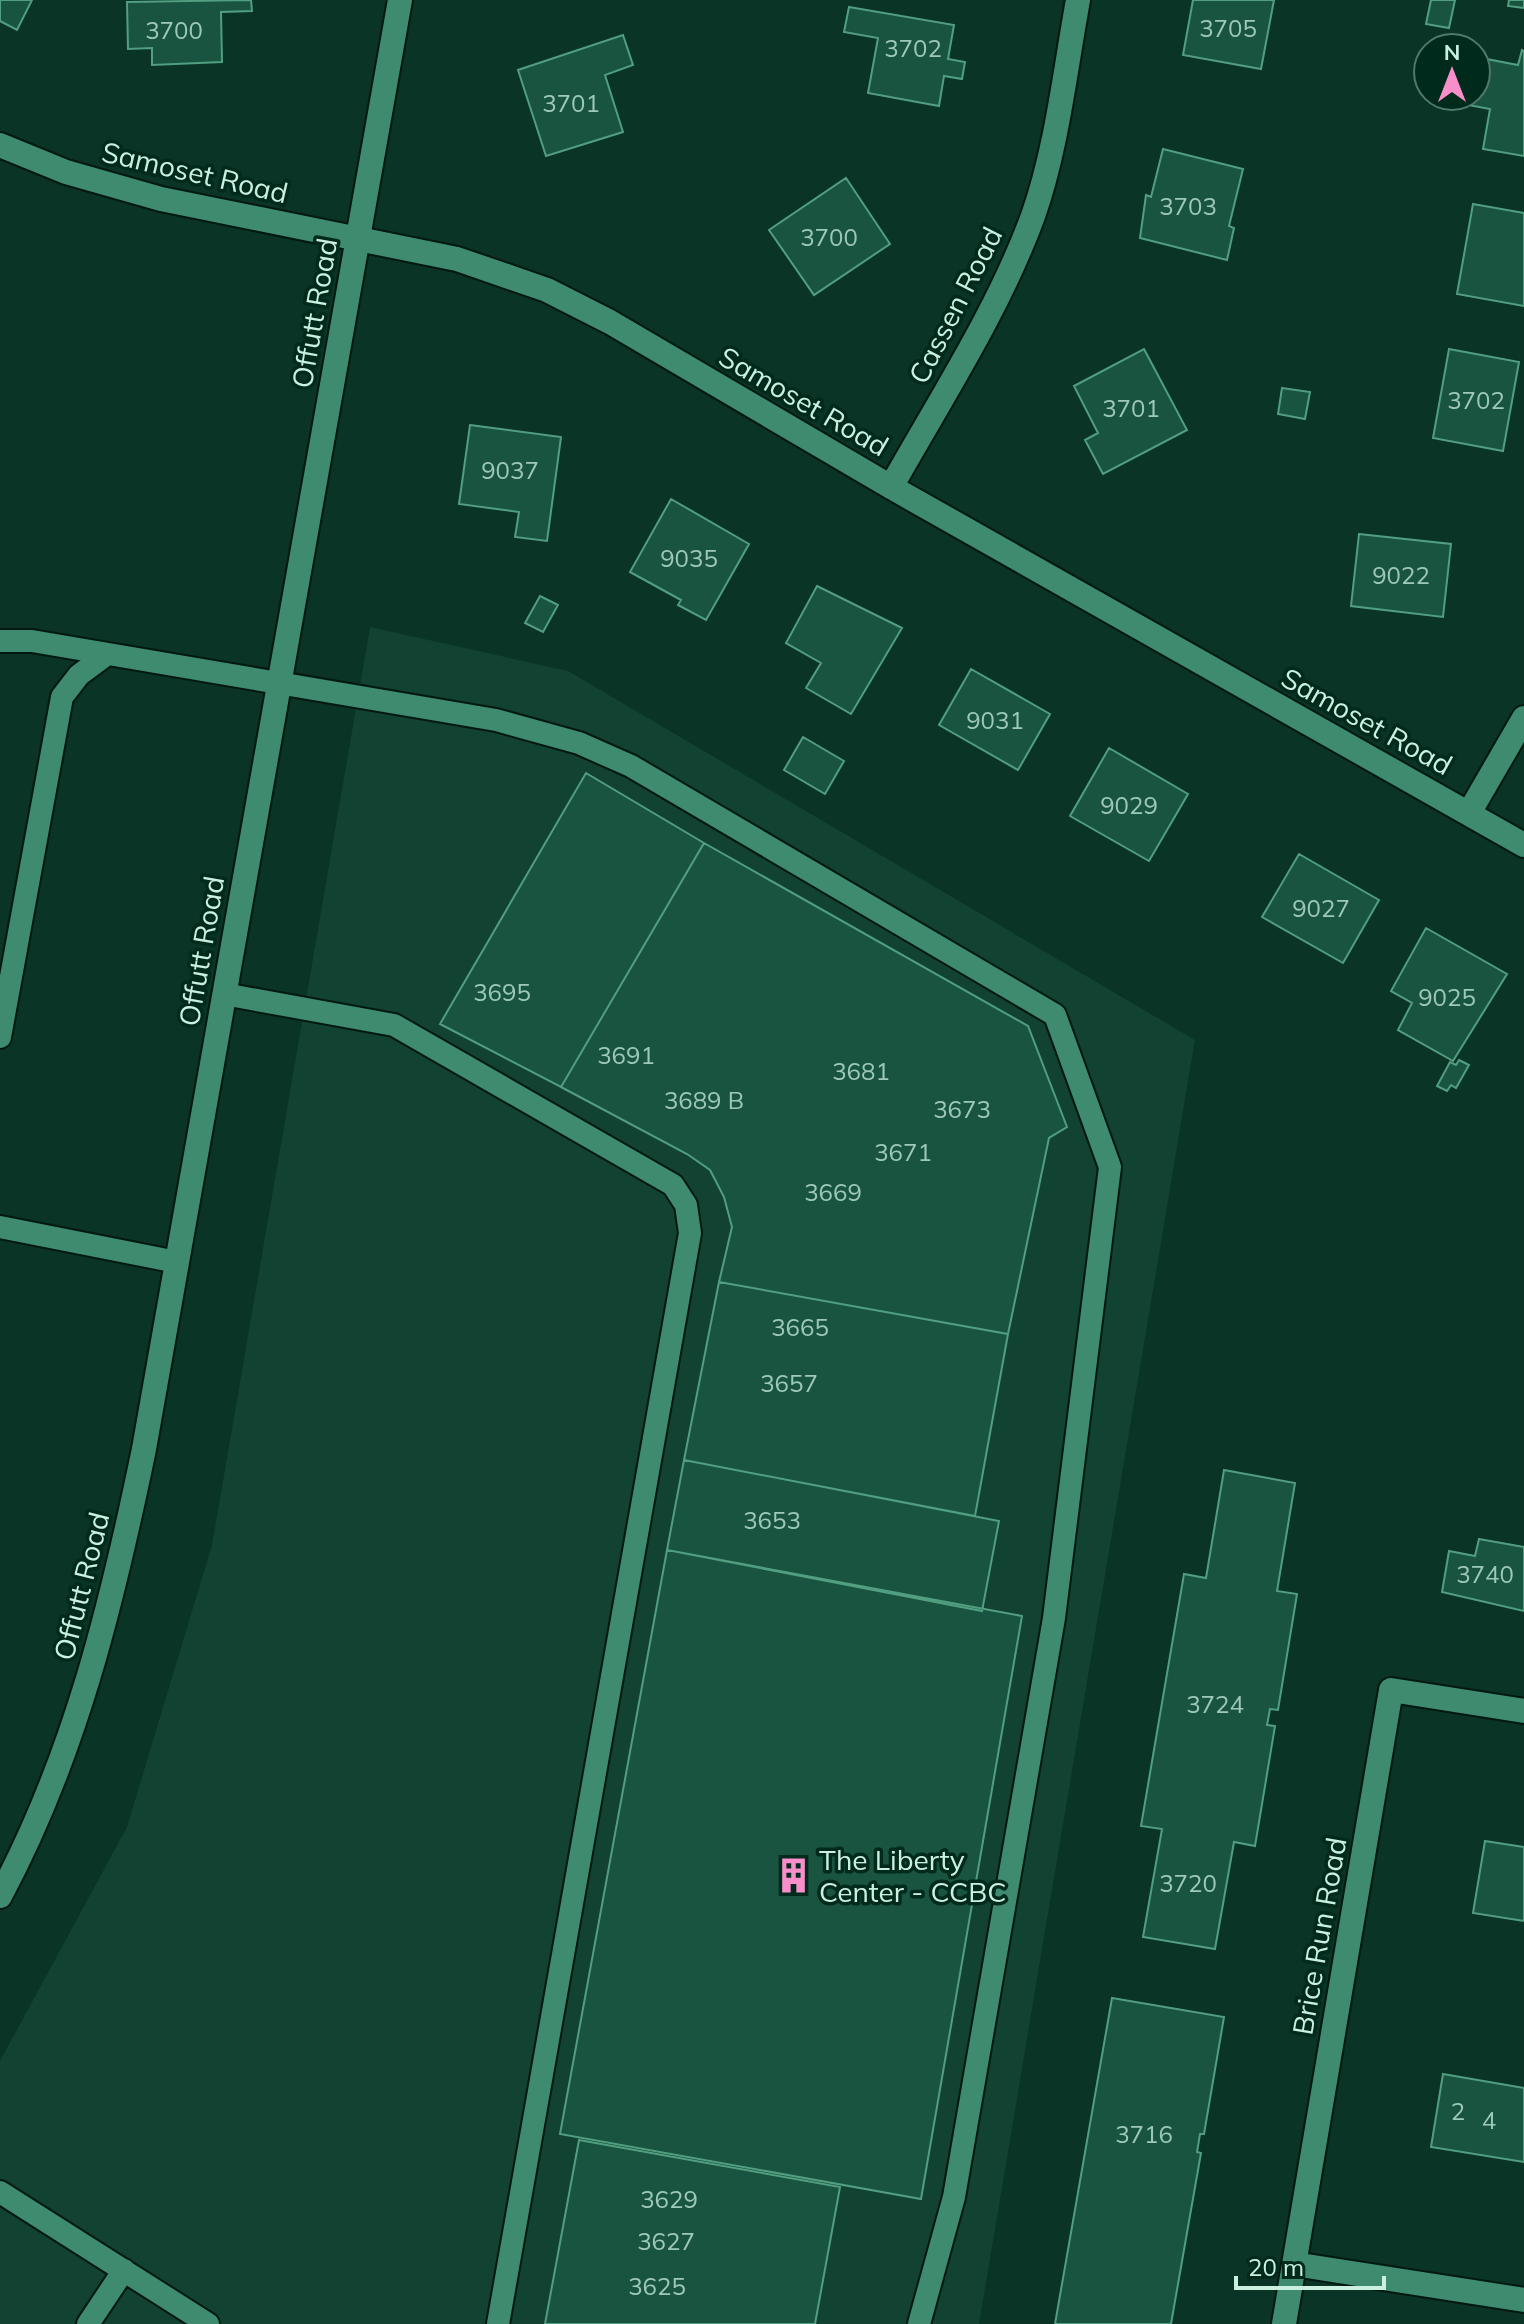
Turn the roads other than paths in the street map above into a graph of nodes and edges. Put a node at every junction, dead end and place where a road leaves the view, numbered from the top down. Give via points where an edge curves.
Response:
1 (400, 0) edge
2 (1078, 0) edge
3 (0, 145) edge
4 (358, 238) junction
5 (891, 487) junction
6 (0, 641) edge
7 (106, 655) junction
8 (279, 685) junction
9 (1524, 718) edge
10 (1469, 813) junction
11 (1524, 845) edge
12 (224, 994) junction
13 (0, 1037) edge
14 (0, 1227) edge
15 (177, 1262) junction
16 (1524, 1711) edge
17 (0, 1896) edge
18 (0, 2192) edge
19 (1294, 2264) junction
20 (124, 2270) junction
21 (1524, 2300) edge
22 (88, 2324) edge
23 (208, 2324) edge
24 (498, 2324) edge
25 (919, 2324) edge
26 (1284, 2324) edge

1 - 4 street, Offutt Road
2 - 5 street, Cassen Road via 1034,213 1004,285
3 - 4 street, Samoset Road via 66,172 161,199
4 - 5 street, Samoset Road via 457,259 547,290
4 - 8 street, Offutt Road
5 - 10 street, Samoset Road
6 - 7 lane via 32,641
7 - 8 lane
7 - 13 lane via 79,675 62,697
8 - 12 street, Offutt Road
8 - 25 lane via 496,720 579,743 631,766 1055,1015 1110,1167 1052,1633 954,2197
9 - 10 street
10 - 11 street, Samoset Road
12 - 15 street, Offutt Road
12 - 24 lane via 394,1025 673,1185 686,1205 690,1233
14 - 15 lane
15 - 17 street, Offutt Road via 144,1449 100,1643 43,1806
16 - 19 street, Brice Run Road via 1391,1690
18 - 20 lane
19 - 21 street
19 - 26 street, Brice Run Road
20 - 22 lane
20 - 23 lane

